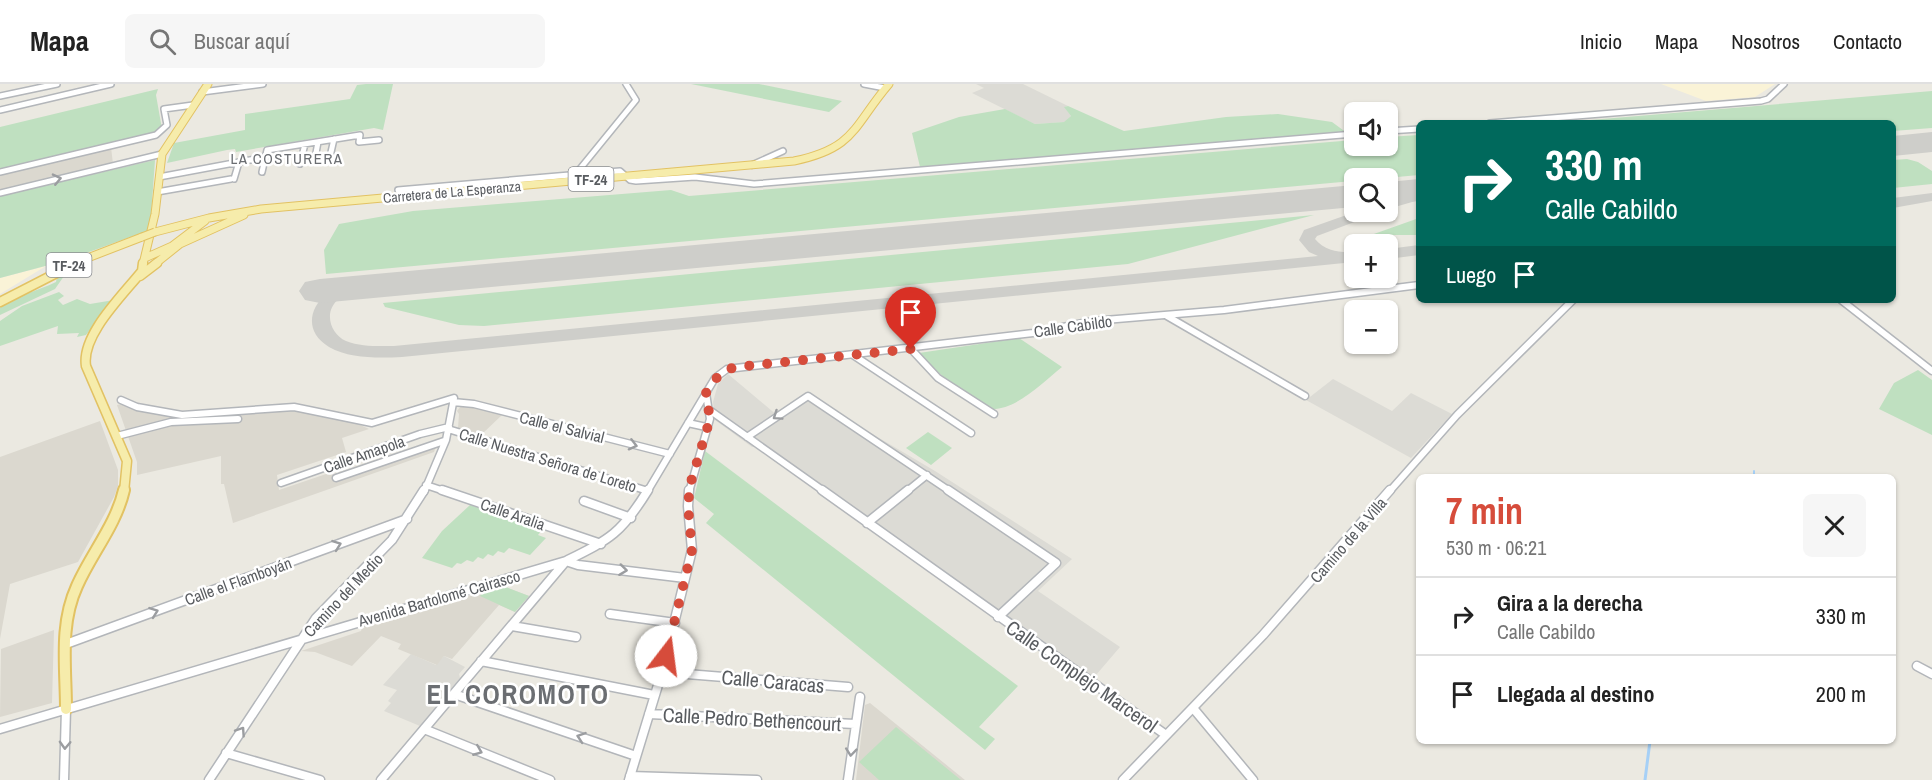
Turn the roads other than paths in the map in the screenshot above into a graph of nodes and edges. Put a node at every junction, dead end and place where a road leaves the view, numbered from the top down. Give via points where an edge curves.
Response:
1 (57, 84) edge
2 (111, 84) edge
3 (208, 84) edge
4 (263, 84) edge
5 (626, 84) edge
6 (864, 84) edge
7 (1784, 84) edge
8 (887, 86) edge
9 (202, 92) junction
10 (0, 96) edge
11 (194, 105) junction
12 (0, 110) edge
13 (1525, 120) edge
14 (1416, 129) edge
15 (1398, 130) edge
16 (1344, 135) edge
17 (334, 139) junction
18 (379, 140) dead end
19 (318, 142) junction
20 (305, 144) junction
21 (783, 150) dead end
22 (316, 153) dead end
23 (162, 154) junction
24 (266, 157) junction
25 (329, 161) dead end
26 (239, 162) junction
27 (300, 164) dead end
28 (752, 165) junction
29 (0, 172) edge
30 (262, 172) dead end
31 (581, 174) junction
32 (626, 176) junction
33 (159, 177) junction
34 (398, 190) dead end
35 (158, 192) junction
36 (0, 193) edge
37 (261, 209) junction
38 (219, 216) junction
39 (209, 218) junction
40 (220, 225) junction
41 (173, 227) junction
42 (188, 233) junction
43 (146, 249) junction
44 (165, 254) junction
45 (145, 260) junction
46 (136, 279) junction
47 (1416, 285) edge
48 (0, 302) edge
49 (1570, 303) edge
50 (1845, 303) edge
51 (1167, 316) junction
52 (911, 349) junction
53 (853, 355) junction
54 (727, 369) joint
55 (1932, 371) edge
56 (706, 393) junction
57 (1305, 396) dead end
58 (121, 400) dead end
59 (454, 400) junction
60 (708, 409) junction
61 (994, 414) dead end
62 (693, 415) junction
63 (719, 417) junction
64 (238, 419) dead end
65 (688, 423) junction
66 (708, 423) junction
67 (448, 428) junction
68 (971, 433) dead end
69 (117, 436) junction
70 (747, 437) junction
71 (444, 441) junction
72 (670, 454) junction
73 (927, 476) junction
74 (336, 478) dead end
75 (281, 483) dead end
76 (426, 485) junction
77 (648, 491) junction
78 (584, 501) dead end
79 (409, 518) junction
80 (631, 518) junction
81 (867, 523) junction
82 (601, 544) junction
83 (566, 561) junction
84 (686, 578) junction
85 (610, 614) dead end
86 (998, 617) junction
87 (675, 623) junction
88 (512, 626) junction
89 (576, 637) dead end
90 (303, 638) junction
91 (66, 644) junction
92 (481, 661) junction
93 (1917, 666) dead end
94 (662, 672) junction
95 (1932, 674) edge
96 (848, 687) dead end
97 (454, 694) junction
98 (654, 695) junction
99 (860, 697) dead end
100 (1193, 708) junction
101 (66, 709) junction
102 (649, 714) junction
103 (855, 724) junction
104 (0, 729) edge
105 (423, 729) junction
106 (1166, 735) junction
107 (226, 753) junction
108 (636, 756) junction
109 (630, 778) edge
110 (64, 780) edge
111 (209, 780) edge
112 (320, 780) edge
113 (381, 780) edge
114 (550, 780) edge
115 (757, 780) edge
116 (848, 780) edge
117 (1123, 780) edge
118 (1253, 780) edge

1 - 10 street
2 - 12 street
3 - 9 main road
4 - 9 street
5 - 31 street via 636,100 579,170
6 - 8 street
7 - 13 street via 1768,99
8 - 28 main road, Carretera de La Esperanza / TF-24 via 856,131 837,146 807,158
9 - 11 main road
11 - 23 main road
11 - 29 street via 164,109 167,125 156,135
14 - 15 street
16 - 32 street via 754,184 695,177 636,181
17 - 18 street via 360,135 359,142
17 - 19 street
17 - 25 street
19 - 20 street
19 - 22 street
20 - 24 street via 267,150
20 - 27 street
21 - 28 street
23 - 33 main road
36 -> 23 street
24 - 26 street
24 - 30 street
26 - 33 street
26 - 35 street via 232,179
28 - 32 main road, Carretera de La Esperanza / TF-24
31 - 32 street via 620,171
31 - 34 street
32 - 37 main road, Carretera de La Esperanza / TF-24
33 - 35 main road
35 - 43 main road
37 - 38 main road, Carretera de La Esperanza / TF-24
37 - 40 main road
38 - 39 main road, Carretera de La Esperanza / TF-24
38 - 40 main road via 224,219
39 - 41 main road, Carretera de La Esperanza / TF-24
39 - 42 main road
40 - 44 main road
41 - 42 main road via 186,228
41 - 48 main road, Carretera de La Esperanza / TF-24, bridge via 58,270
42 - 44 main road
43 - 44 main road
43 - 45 main road
44 - 45 main road
44 - 46 main road
45 - 46 main road
46 - 69 main road via 101,320 84,354
47 - 51 street, Calle Cabildo
49 - 100 street, Camino de la Villa via 1457,415 1263,635
50 - 55 street
51 - 52 street, Calle Cabildo via 1047,328
51 - 57 street
52 - 53 street, Calle Cabildo
52 - 61 street via 942,379
53 - 54 street, Calle Cabildo
53 - 68 street
54 - 56 street, Avenida Bartolomé Cairasco via 715,378
56 - 60 street
56 - 62 street, Avenida Bartolomé Cairasco
58 - 59 street via 182,415 294,407 372,423 437,401
59 - 67 street, Camino del Medio
59 -> 72 street, Calle el Salvial
60 - 63 street, Calle Complejo Marcerol
60 - 66 street
62 - 65 street, Avenida Bartolomé Cairasco
62 - 66 street via 704,414
63 - 66 street
63 - 70 street, Calle Complejo Marcerol
64 - 69 street via 171,422
65 - 66 street
65 - 72 street, Avenida Bartolomé Cairasco
66 - 84 street via 690,485 692,550
67 - 71 street, Camino del Medio
67 - 75 street, Calle Amapola via 420,434
67 - 77 street, Calle Nuestra Señora de Loreto
69 - 91 main road via 127,461 128,485 75,586 67,617
73 -> 70 street, Calle Complejo Marcerol via 808,396
70 - 81 street, Calle Complejo Marcerol
71 - 74 street
71 - 76 street, Camino del Medio
72 - 77 street, Avenida Bartolomé Cairasco
73 - 81 street
73 - 86 street, Calle Complejo Marcerol via 1056,563
76 - 79 street, Camino del Medio
76 - 82 street, Calle Aralia
77 - 80 street, Avenida Bartolomé Cairasco
78 - 80 street
79 - 90 street, Camino del Medio
91 -> 79 street, Calle el Flamboyán
80 - 82 street, Avenida Bartolomé Cairasco
81 - 86 street, Calle Complejo Marcerol
82 - 83 street, Avenida Bartolomé Cairasco
83 -> 84 street
83 - 88 street
83 - 90 street, Avenida Bartolomé Cairasco
84 - 87 street
85 - 87 street
86 - 106 street, Calle Complejo Marcerol
87 - 94 street
88 - 89 street
88 - 92 street
90 - 101 street, Avenida Bartolomé Cairasco
107 -> 90 street, Camino del Medio
91 - 101 main road
92 - 97 street
92 - 98 street
93 - 95 street
94 - 96 street, Calle Caracas
94 - 98 street
97 - 105 street
108 -> 97 street
98 - 102 street
99 - 103 street
100 - 106 street, Camino de la Villa
100 - 118 street
101 - 104 street, Avenida Bartolomé Cairasco
101 -> 110 street
102 - 103 street, Calle Pedro Bethencourt
102 - 108 street
103 -> 116 street
105 - 113 street
105 -> 114 street
106 - 117 street, Camino de la Villa
107 - 111 street, Camino del Medio
107 - 112 street
108 - 109 street
109 - 115 street

